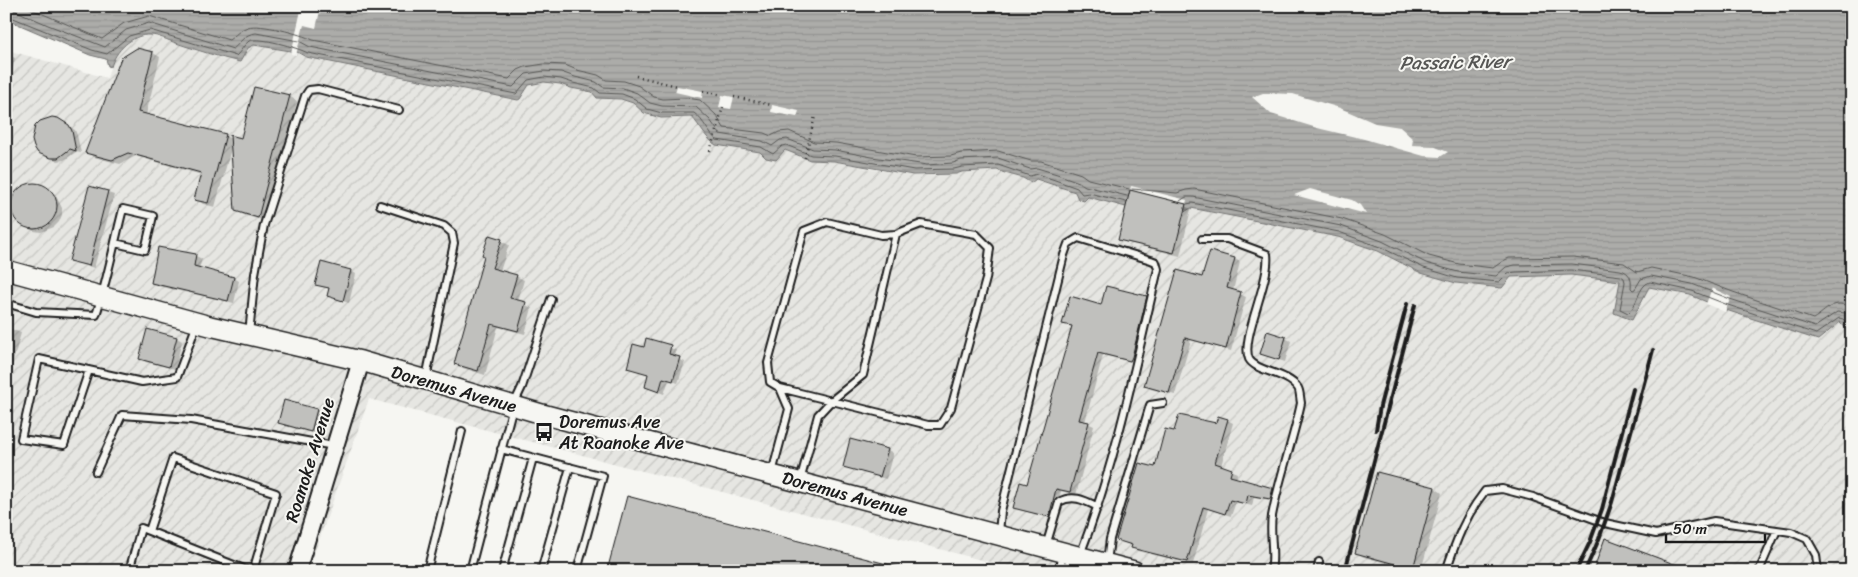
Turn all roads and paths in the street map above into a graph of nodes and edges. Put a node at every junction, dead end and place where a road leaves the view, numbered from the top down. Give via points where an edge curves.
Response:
1 (636, 76) dead end
2 (677, 86) dead end
3 (703, 91) dead end
4 (722, 95) dead end
5 (734, 97) dead end
6 (772, 105) dead end
7 (723, 108) dead end
8 (399, 110) dead end
9 (815, 116) dead end
10 (710, 151) dead end
11 (805, 158) dead end
12 (380, 205) dead end
13 (896, 234) junction
14 (1202, 238) dead end
15 (115, 243) junction
16 (6, 270) edge
17 (102, 296) junction
18 (551, 298) dead end
19 (6, 303) edge
20 (198, 323) junction
21 (249, 335) junction
22 (361, 361) junction
23 (89, 370) junction
24 (425, 380) junction
25 (780, 388) junction
26 (831, 401) junction
27 (1163, 402) dead end
28 (513, 406) junction
29 (462, 431) dead end
30 (335, 446) junction
31 (502, 449) junction
32 (533, 458) junction
33 (570, 467) junction
34 (96, 472) dead end
35 (772, 475) junction
36 (799, 482) junction
37 (1098, 507) junction
38 (1777, 530) junction
39 (149, 531) junction
40 (998, 535) junction
41 (1046, 547) junction
42 (1072, 554) junction
43 (1319, 562) dead end
44 (1107, 564) junction
45 (427, 570) edge
46 (129, 571) edge
47 (251, 571) edge
48 (297, 571) edge
49 (435, 571) edge
50 (470, 571) edge
51 (502, 571) edge
52 (541, 571) edge
53 (578, 571) edge
54 (1059, 571) edge
55 (1134, 571) edge
56 (1271, 571) edge
57 (1317, 571) edge
58 (1446, 571) edge
59 (1759, 571) edge
60 (1818, 571) edge

1 - 2 path
3 - 4 path
5 - 6 path
7 - 10 path
8 - 21 lane via 318,89 309,90 305,96 264,225
9 - 11 path
12 - 24 lane via 444,226 452,233 454,243
13 - 25 lane via 881,235 827,222 804,231 768,363 770,382
13 - 26 lane via 863,375
13 - 26 lane via 921,224 976,234 990,248 986,279 951,408 940,425 928,425
14 - 56 lane via 1227,239 1267,254 1267,272 1247,345 1250,359 1256,365 1285,376 1298,388 1301,403 1272,518
15 - 15 lane via 123,209 153,216 145,250
15 - 17 lane
16 - 17 main road, Doremus Avenue
17 - 19 lane via 96,315 36,312
17 - 20 main road, Doremus Avenue
18 - 28 lane
20 - 21 main road, Doremus Avenue
20 - 23 lane via 177,377 142,382
21 - 22 main road, Doremus Avenue
22 - 24 main road, Doremus Avenue
22 - 30 street, Roanoke Avenue
23 - 23 lane via 39,359 21,438 64,445
24 - 28 main road, Doremus Avenue
25 - 26 lane
25 - 35 lane via 789,409
26 - 36 lane via 818,415
27 - 44 lane via 1150,405 1110,539
28 - 31 lane
28 - 35 main road, Doremus Avenue
29 - 45 lane
30 - 34 lane via 191,420 122,415
30 - 48 street, Roanoke Avenue
31 - 32 lane
31 - 50 lane
32 - 33 lane
32 - 51 lane
33 - 52 lane
33 - 53 lane via 603,476
35 - 36 main road, Doremus Avenue
36 - 40 main road, Doremus Avenue
37 - 40 lane via 1119,438 1158,269 1156,262 1078,238 1068,244 1064,255 1001,511
37 - 41 lane via 1082,499 1067,498 1058,502
37 - 42 lane
38 - 58 lane via 1714,521 1656,534 1605,523 1502,489 1485,491 1471,508
38 - 59 lane
38 - 60 lane via 1807,539 1816,555
39 - 46 lane via 141,528
39 - 47 lane
39 - 47 lane via 173,458 276,493
40 - 41 main road, Doremus Avenue
41 - 42 main road, Doremus Avenue
42 - 44 main road, Doremus Avenue
42 - 54 lane
43 - 57 lane
44 - 55 main road, Doremus Avenue
45 - 49 lane

